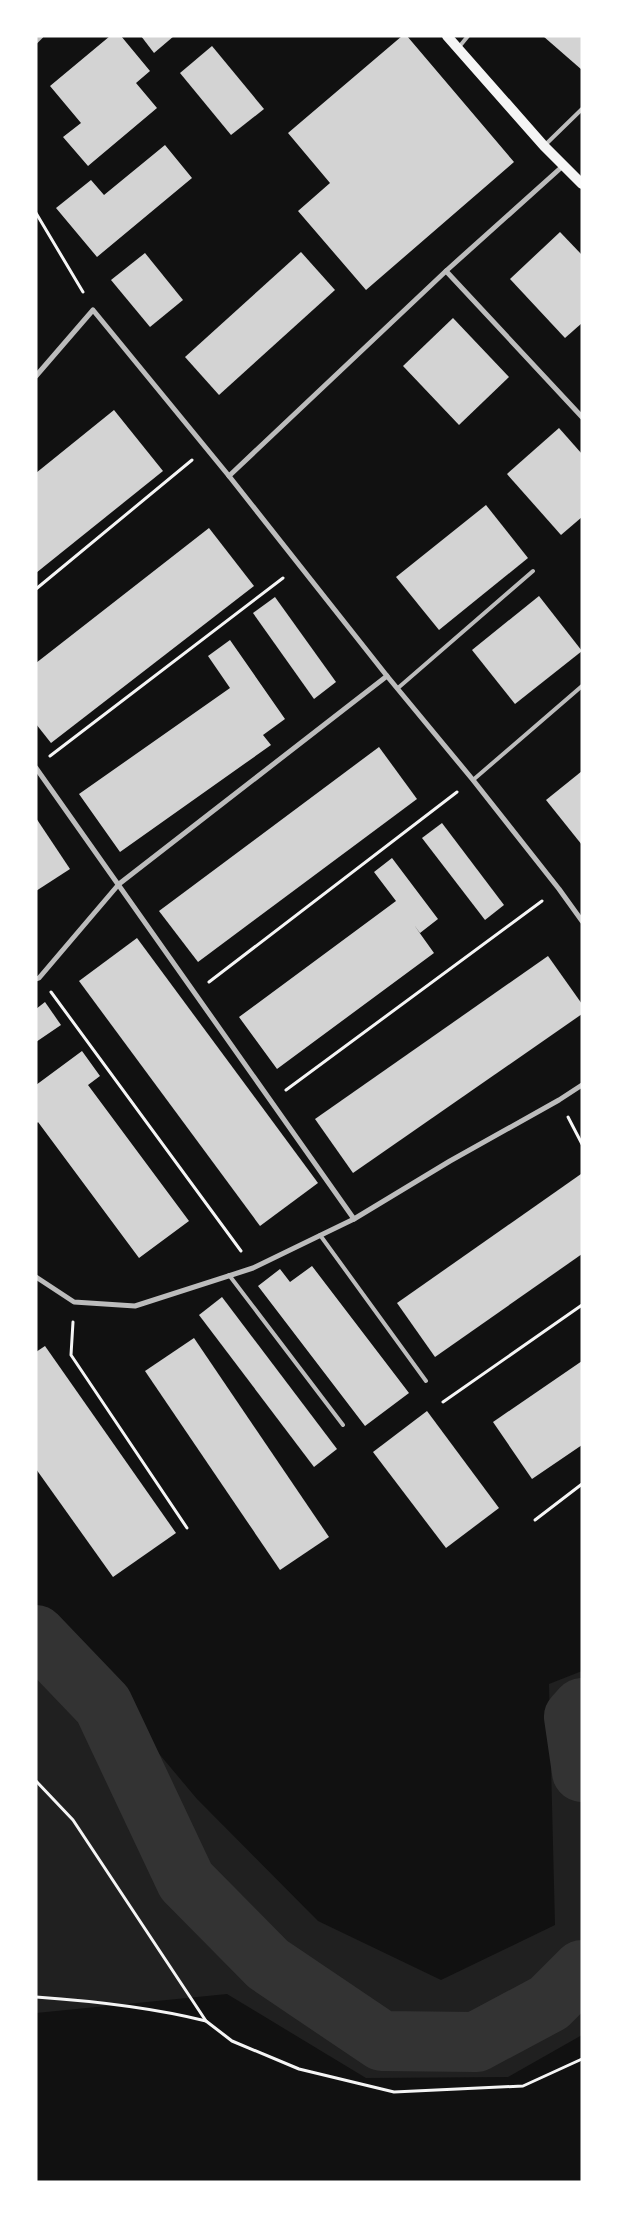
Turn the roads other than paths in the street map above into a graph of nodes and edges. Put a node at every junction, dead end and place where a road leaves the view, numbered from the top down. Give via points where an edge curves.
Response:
1 (41, 36) edge
2 (447, 36) edge
3 (468, 36) edge
4 (36, 41) edge
5 (458, 49) junction
6 (582, 108) edge
7 (544, 146) junction
8 (565, 165) junction
9 (582, 184) edge
10 (446, 271) junction
11 (36, 376) edge
12 (582, 417) edge
13 (228, 476) junction
14 (533, 571) dead end
15 (387, 676) junction
16 (582, 686) edge
17 (398, 688) junction
18 (36, 768) edge
19 (473, 780) junction
20 (119, 884) junction
21 (582, 921) edge
22 (38, 978) edge
23 (582, 1085) edge
24 (354, 1219) junction
25 (320, 1235) junction
26 (229, 1275) junction
27 (36, 1277) edge
28 (426, 1381) dead end
29 (343, 1425) dead end

1 - 4 street
2 - 5 main road
3 - 5 lane
5 - 7 main road
6 - 7 lane
7 - 8 main road
8 - 9 main road
8 - 10 street
10 - 12 street
10 - 13 street
11 - 13 street via 93,310
13 - 15 street
14 - 17 lane
15 - 17 street
15 - 20 street
16 - 19 lane
17 - 19 street
18 - 20 street
19 - 21 street
20 - 22 street
20 - 24 street
23 - 24 street
24 - 25 street
25 - 26 street via 253,1268
25 - 28 lane
26 - 27 street via 135,1306 74,1302
26 - 29 lane

